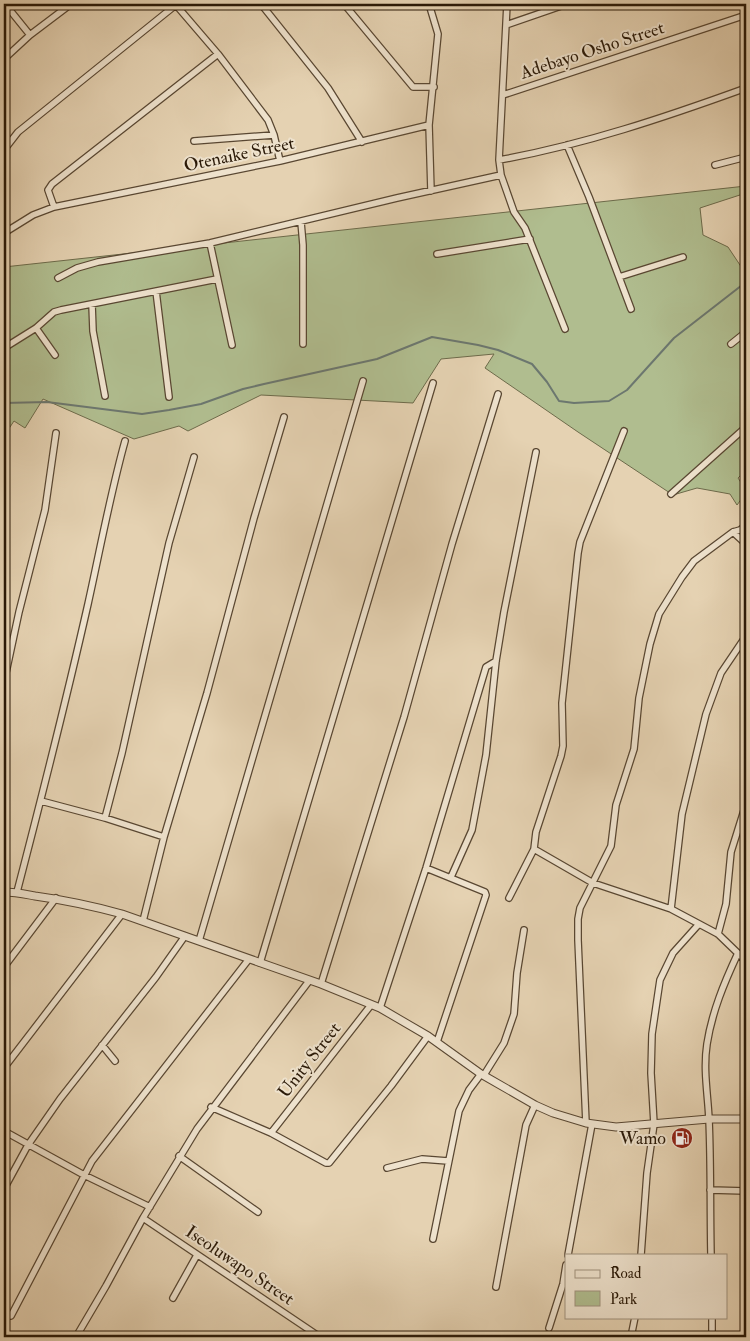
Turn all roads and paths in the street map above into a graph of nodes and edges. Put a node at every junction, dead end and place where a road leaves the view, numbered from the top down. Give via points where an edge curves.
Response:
1 (5, 4) edge
2 (71, 4) edge
3 (177, 4) edge
4 (261, 4) edge
5 (344, 4) edge
6 (429, 4) edge
7 (506, 4) edge
8 (567, 4) edge
9 (746, 15) edge
10 (506, 25) junction
11 (30, 35) junction
12 (218, 54) junction
13 (4, 59) edge
14 (434, 87) junction
15 (746, 88) edge
16 (503, 94) junction
17 (429, 125) junction
18 (274, 135) junction
19 (194, 141) dead end
20 (362, 142) junction
21 (567, 145) junction
22 (4, 150) edge
23 (746, 157) edge
24 (499, 160) junction
25 (280, 161) junction
26 (715, 165) dead end
27 (501, 176) junction
28 (431, 191) junction
29 (54, 207) junction
30 (301, 222) junction
31 (4, 233) edge
32 (530, 239) junction
33 (210, 243) junction
34 (437, 254) dead end
35 (683, 257) dead end
36 (619, 277) junction
37 (58, 278) dead end
38 (217, 279) junction
39 (156, 291) junction
40 (92, 304) junction
41 (631, 309) dead end
42 (36, 328) junction
43 (565, 329) dead end
44 (746, 332) edge
45 (304, 344) dead end
46 (731, 344) dead end
47 (232, 345) dead end
48 (4, 348) edge
49 (56, 356) dead end
50 (363, 381) dead end
51 (433, 383) dead end
52 (498, 394) dead end
53 (105, 396) dead end
54 (169, 397) dead end
55 (284, 417) dead end
56 (746, 427) edge
57 (624, 431) dead end
58 (56, 433) dead end
59 (125, 441) dead end
60 (536, 452) dead end
61 (194, 456) dead end
62 (671, 494) dead end
63 (746, 525) edge
64 (733, 532) junction
65 (746, 544) edge
66 (746, 636) edge
67 (496, 661) junction
68 (4, 682) edge
69 (41, 801) junction
70 (746, 804) edge
71 (105, 818) junction
72 (164, 837) junction
73 (534, 849) junction
74 (426, 868) junction
75 (451, 877) junction
76 (593, 883) junction
77 (4, 892) edge
78 (17, 892) junction
79 (56, 898) junction
80 (509, 898) dead end
81 (671, 909) junction
82 (122, 914) junction
83 (143, 921) junction
84 (699, 924) junction
85 (524, 930) dead end
86 (718, 934) junction
87 (185, 936) junction
88 (199, 941) junction
89 (738, 953) junction
90 (249, 959) junction
91 (746, 961) edge
92 (260, 963) junction
93 (4, 967) edge
94 (309, 981) junction
95 (321, 984) junction
96 (371, 1005) junction
97 (380, 1008) junction
98 (428, 1036) junction
99 (437, 1042) junction
100 (102, 1045) junction
101 (115, 1061) dead end
102 (4, 1068) edge
103 (483, 1074) junction
104 (535, 1105) junction
105 (211, 1107) junction
106 (709, 1119) junction
107 (746, 1119) edge
108 (589, 1124) junction
109 (654, 1124) junction
110 (4, 1131) edge
111 (271, 1133) junction
112 (28, 1145) junction
113 (179, 1156) junction
114 (448, 1161) junction
115 (387, 1168) dead end
116 (84, 1176) junction
117 (4, 1189) edge
118 (710, 1190) junction
119 (746, 1191) edge
120 (150, 1207) junction
121 (258, 1212) dead end
122 (144, 1218) junction
123 (433, 1238) dead end
124 (568, 1254) edge
125 (641, 1254) edge
126 (711, 1254) edge
127 (196, 1255) junction
128 (565, 1271) edge
129 (496, 1287) dead end
130 (173, 1298) dead end
131 (4, 1314) edge
132 (635, 1318) edge
133 (712, 1318) edge
134 (550, 1328) dead end
135 (76, 1337) edge
136 (320, 1337) edge
137 (631, 1337) edge
138 (712, 1337) edge

1 - 11 street
2 - 11 street
3 - 12 street
3 - 22 street via 18,132
4 - 20 street via 328,88
5 - 14 street via 413,87
6 - 14 street via 438,34
7 - 10 street
8 - 10 street
9 - 16 street, Adebayo Osho Street
10 - 16 street
11 - 13 street
12 - 18 street via 268,120
12 - 29 street via 52,184 48,190
14 - 17 street
15 - 21 street
16 - 24 street
17 - 20 street, Otenaike Street
17 - 28 street
18 - 19 street
18 - 25 street
20 - 25 street, Otenaike Street
21 - 24 street
21 - 36 street
23 - 26 street
24 - 27 street
25 - 29 street, Otenaike Street
27 - 28 street
27 - 32 street via 514,212
28 - 30 street
29 - 31 street, Otenaike Street via 33,215
30 - 33 street
30 - 45 street
32 - 34 street
32 - 43 street
33 - 37 street via 98,262
33 - 38 street
35 - 36 street
36 - 41 street
38 - 39 street
38 - 47 street
39 - 40 street
39 - 54 street
40 - 42 street via 54,312
40 - 53 street via 93,331
42 - 48 street
42 - 49 street
44 - 46 street
50 - 88 street
51 - 92 street
52 - 95 street via 404,717
55 - 72 street
56 - 62 street
57 - 73 street via 580,542 562,703 563,746 536,832
58 - 68 street via 45,510 18,612
59 - 69 street
60 - 67 street
61 - 71 street via 169,543
63 - 64 street
64 - 65 street
64 - 76 street via 694,560 659,614 639,698 634,749 616,806 611,846
66 - 81 street via 720,673 706,714 682,814
67 - 74 street via 486,667
67 - 75 street via 486,755 472,830
69 - 71 street
69 - 78 street
70 - 86 street via 731,852 726,904
71 - 72 street
72 - 83 street
73 - 76 street
73 - 80 street
74 - 75 street
74 - 97 street
75 - 99 street via 486,895
76 - 81 street
76 - 108 street via 578,919
77 - 78 street
78 - 79 street
79 - 82 street
79 - 93 street
81 - 84 street
82 - 83 street
82 - 102 street
83 - 87 street
84 - 86 street
84 - 109 street via 673,953 660,980 652,1034
85 - 103 street via 514,1014 504,1043
86 - 89 street
87 - 88 street
87 - 100 street
88 - 90 street
89 - 91 street
89 - 106 street via 719,997 707,1044 705,1070
90 - 92 street
90 - 116 street via 92,1161
92 - 94 street
94 - 95 street
94 - 105 street
95 - 96 street
96 - 97 street
96 - 111 street, Unity Street
97 - 98 street
98 - 99 street
98 - 111 street via 329,1163
99 - 103 street
100 - 101 street
100 - 112 street
103 - 104 street
103 - 114 street via 463,1100
104 - 108 street
104 - 129 street via 526,1125
105 - 111 street
105 - 113 street
106 - 107 street
106 - 109 street
106 - 118 street
108 - 109 street via 625,1128
108 - 124 street
109 - 125 street
110 - 112 street
112 - 116 street
112 - 117 street
113 - 120 street
113 - 121 street
114 - 115 street via 426,1158
114 - 123 street
116 - 120 street
116 - 131 street via 11,1316
118 - 119 street
118 - 126 street
120 - 122 street
122 - 127 street, Iseoluwapo Street
122 - 135 street
127 - 130 street
127 - 136 street, Iseoluwapo Street
128 - 134 street
132 - 137 street
133 - 138 street

